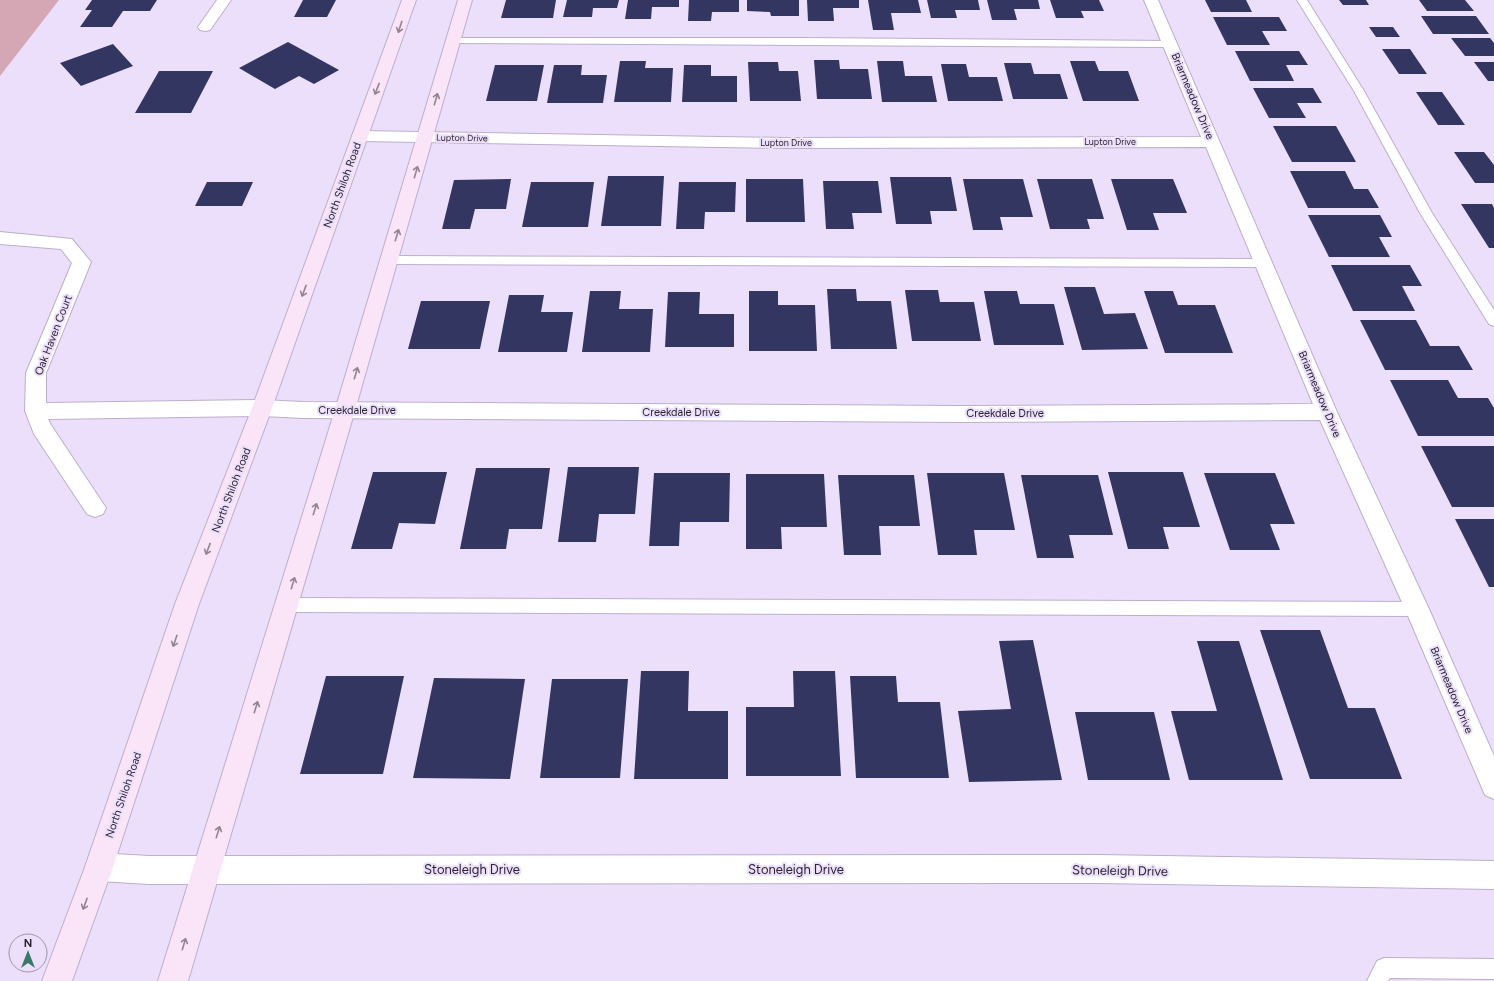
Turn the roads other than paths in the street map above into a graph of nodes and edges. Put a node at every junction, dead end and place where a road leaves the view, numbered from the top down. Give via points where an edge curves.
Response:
1 (224, 0) edge
2 (409, 0) edge
3 (465, 0) edge
4 (1151, 0) edge
5 (1302, 0) edge
6 (205, 27) dead end
7 (452, 41) junction
8 (1170, 44) junction
9 (360, 136) junction
10 (426, 137) junction
11 (1212, 142) junction
12 (0, 238) edge
13 (390, 260) junction
14 (1264, 263) junction
15 (1494, 321) edge
16 (262, 408) junction
17 (345, 410) junction
18 (35, 411) junction
19 (1328, 412) junction
20 (94, 508) dead end
21 (286, 605) junction
22 (1417, 609) junction
23 (1494, 786) edge
24 (98, 867) junction
25 (207, 869) junction
26 (1494, 875) edge
27 (1494, 969) edge
28 (57, 981) edge
29 (173, 981) edge
30 (1377, 981) edge

1 - 6 street
2 -> 9 main road, North Shiloh Road
3 - 7 main road
4 - 8 street, Briarmeadow Drive
5 - 15 lane via 1359,91 1426,213
7 - 8 lane
10 -> 7 main road
8 - 11 street, Briarmeadow Drive
9 - 10 street, Lupton Drive
9 -> 16 main road, North Shiloh Road
10 - 11 street, Lupton Drive via 785,143
13 -> 10 main road
11 - 14 street, Briarmeadow Drive
12 - 18 street, Oak Haven Court via 66,243 82,262 36,373
13 - 14 lane
17 -> 13 main road
14 - 19 street, Briarmeadow Drive
16 - 17 street, Creekdale Drive
16 - 18 street, Creekdale Drive
16 -> 24 main road, North Shiloh Road via 187,604
17 - 19 street, Creekdale Drive via 953,414
21 -> 17 main road
18 - 20 street, Oak Haven Court via 41,428
19 - 22 street, Briarmeadow Drive
21 - 22 lane
25 -> 21 main road
22 - 23 street, Briarmeadow Drive
24 - 25 street, Stoneleigh Drive via 149,870
24 -> 28 main road, North Shiloh Road
25 - 26 street, Stoneleigh Drive via 1099,869
29 -> 25 main road
27 - 30 lane via 1384,968

